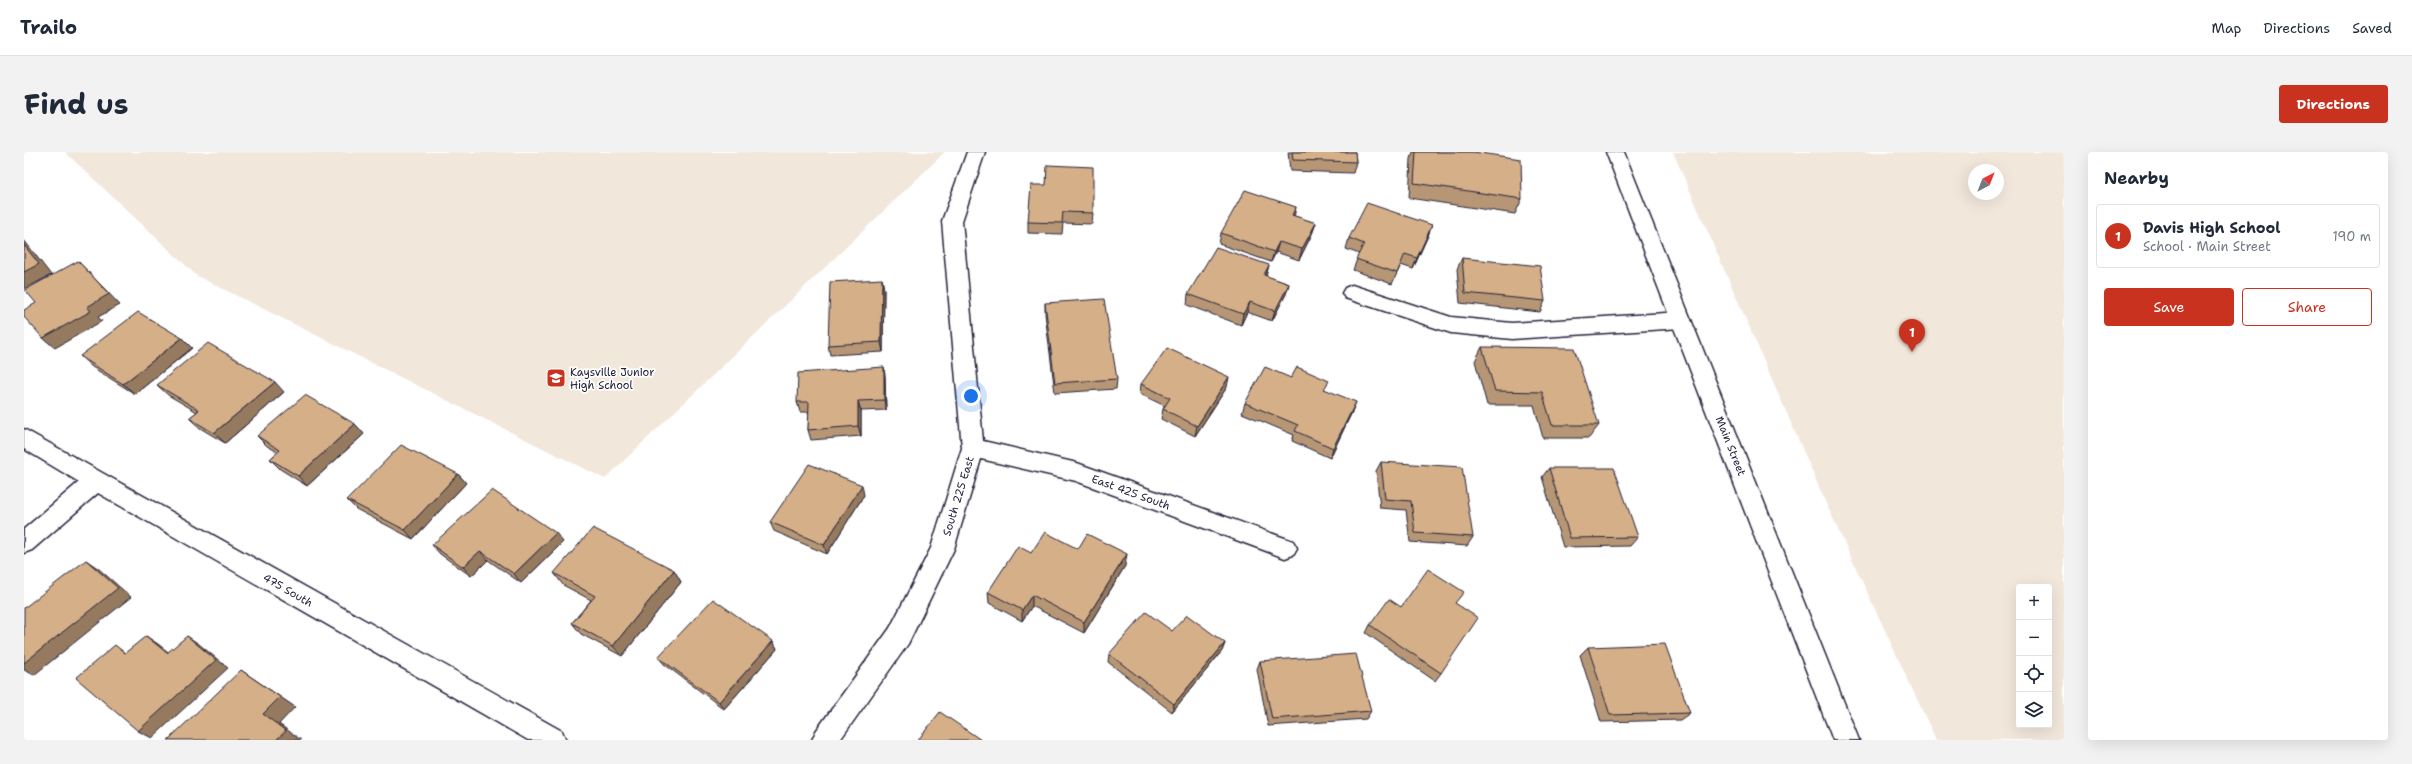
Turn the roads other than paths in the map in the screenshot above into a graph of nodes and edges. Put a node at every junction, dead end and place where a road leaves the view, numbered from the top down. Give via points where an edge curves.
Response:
1 (976, 152) edge
2 (1615, 152) edge
3 (1352, 293) dead end
4 (1682, 320) junction
5 (24, 438) edge
6 (973, 448) junction
7 (96, 481) junction
8 (24, 543) edge
9 (1285, 548) dead end
10 (553, 740) edge
11 (825, 740) edge
12 (1846, 740) edge

1 - 6 street, South 225 East via 952,222
2 - 4 street, Main Street
3 - 4 street via 1451,325 1512,331
4 - 12 street, Main Street
5 - 7 street, 475 South
6 - 9 street, East 425 South via 1077,472
6 - 11 street, South 225 East via 942,548 899,636
7 - 8 street
7 - 10 street, 475 South

